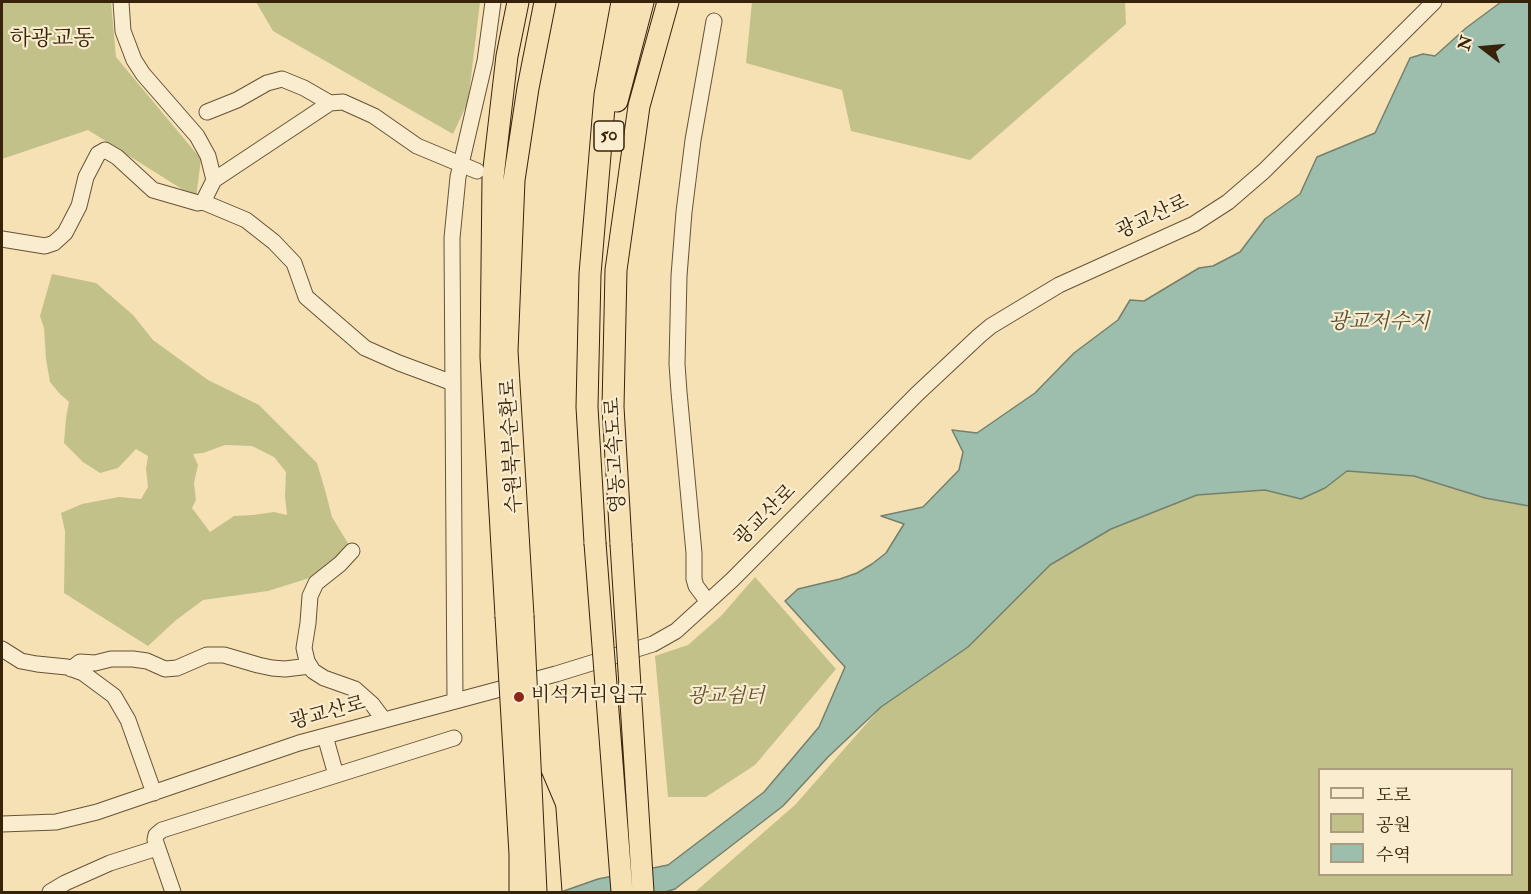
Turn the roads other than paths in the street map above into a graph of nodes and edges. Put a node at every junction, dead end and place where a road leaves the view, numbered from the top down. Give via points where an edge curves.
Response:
1 (121, 2) edge
2 (493, 2) edge
3 (518, 2) edge
4 (545, 2) edge
5 (622, 2) edge
6 (644, 2) edge
7 (1434, 2) edge
8 (667, 8) edge
9 (714, 21) dead end
10 (330, 103) junction
11 (207, 112) dead end
12 (460, 165) junction
13 (477, 171) dead end
14 (214, 180) junction
15 (204, 202) junction
16 (2, 239) edge
17 (590, 274) junction
18 (453, 383) junction
19 (352, 550) dead end
20 (708, 602) junction
21 (514, 616) junction
22 (2, 650) edge
23 (310, 666) junction
24 (72, 669) junction
25 (455, 701) junction
26 (384, 720) junction
27 (325, 736) junction
28 (454, 738) dead end
29 (531, 774) junction
30 (336, 775) junction
31 (154, 794) junction
32 (2, 824) edge
33 (157, 848) junction
34 (520, 854) junction
35 (50, 892) edge
36 (173, 892) edge
37 (513, 892) edge
38 (520, 892) edge
39 (536, 892) edge
40 (551, 892) edge
41 (622, 892) edge
42 (643, 892) edge

1 - 14 street via 123,31 134,60 197,136 208,156
2 - 12 street via 485,61
3 - 21 highway, 수원북부순환로 via 507,56 493,177 491,357
4 - 21 highway, 수원북부순환로 via 514,180 507,351
5 - 17 highway, 영동고속도로 / 50 via 605,95
6 - 17 highway, 영동고속도로 / 50 via 603,160
7 - 20 street, 광교산로 via 1228,202 1194,224 1059,285 979,336
8 - 42 highway, 영동고속도로 / 50, bridge via 639,106 616,270 613,407
9 - 20 street via 684,212 677,364 694,579
10 - 11 street via 282,79
10 - 12 street via 343,102 374,116 417,146
10 - 14 street
12 - 13 street
12 - 18 street via 452,238
14 - 15 street
15 - 16 street via 153,190 105,150 98,154 86,177 79,206 65,233 54,243 45,246
15 - 18 street via 246,220 274,242 294,263 306,297 365,348
17 - 41 highway, 영동고속도로 / 50, bridge via 587,407
18 - 25 street
19 - 23 street via 316,583 310,596 304,648
20 - 25 street, 광교산로 via 676,631 653,644
21 - 29 highway, 수원북부순환로, bridge
21 - 34 highway, 수원북부순환로, bridge
22 - 24 street via 21,661
23 - 24 street via 272,668 224,655 207,655 177,668 111,659 80,662
23 - 26 street via 324,678 355,689
24 - 31 street via 114,696 128,720
25 - 26 street, 광교산로
26 - 27 street, 광교산로
27 - 30 street
27 - 31 street, 광교산로
28 - 30 street
29 - 39 highway, 수원북부순환로, bridge
29 - 40 highway via 545,809
30 - 33 street via 162,830 156,835
31 - 32 street, 광교산로 via 56,822
33 - 35 street via 110,862
33 - 36 street
34 - 37 highway, bridge
34 - 38 highway, 수원북부순환로, bridge

